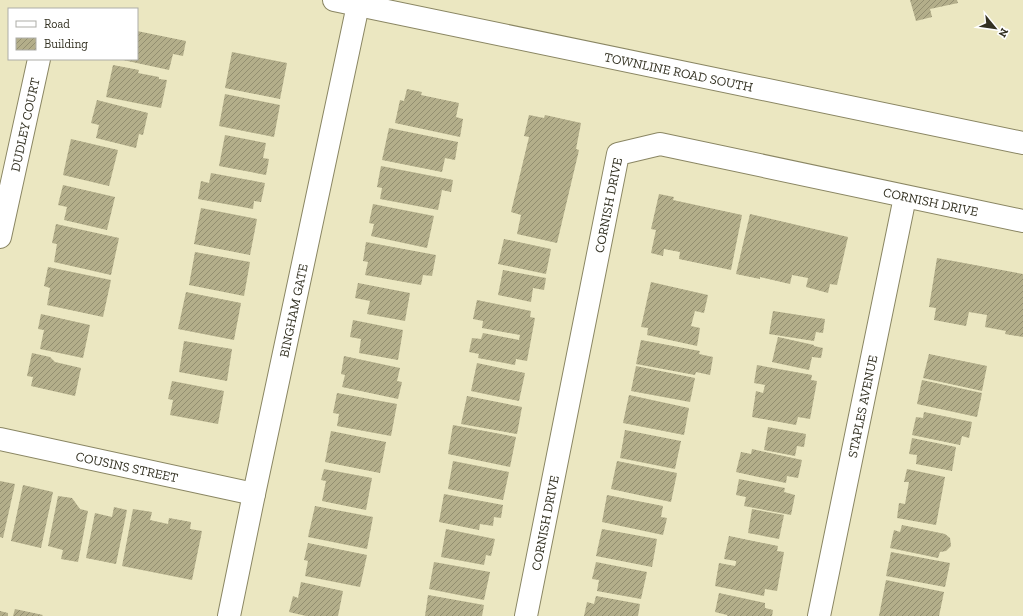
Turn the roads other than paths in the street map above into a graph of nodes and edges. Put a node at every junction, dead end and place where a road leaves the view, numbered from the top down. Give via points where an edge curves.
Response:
1 (334, 0) edge
2 (358, 5) junction
3 (39, 60) edge
4 (1023, 143) edge
5 (905, 197) junction
6 (1023, 221) edge
7 (0, 237) edge
8 (0, 439) edge
9 (254, 494) junction
10 (229, 616) edge
11 (526, 616) edge
12 (819, 616) edge

1 - 2 street, TOWNLINE ROAD SOUTH
2 - 4 street, TOWNLINE ROAD SOUTH
2 - 9 street, BINGHAM GATE
3 - 7 street, DUDLEY COURT
5 - 6 street, CORNISH DRIVE
5 - 11 street, CORNISH DRIVE via 660,144 618,154
5 - 12 street, STAPLES AVENUE
8 - 9 street, COUSINS STREET
9 - 10 street, BINGHAM GATE

